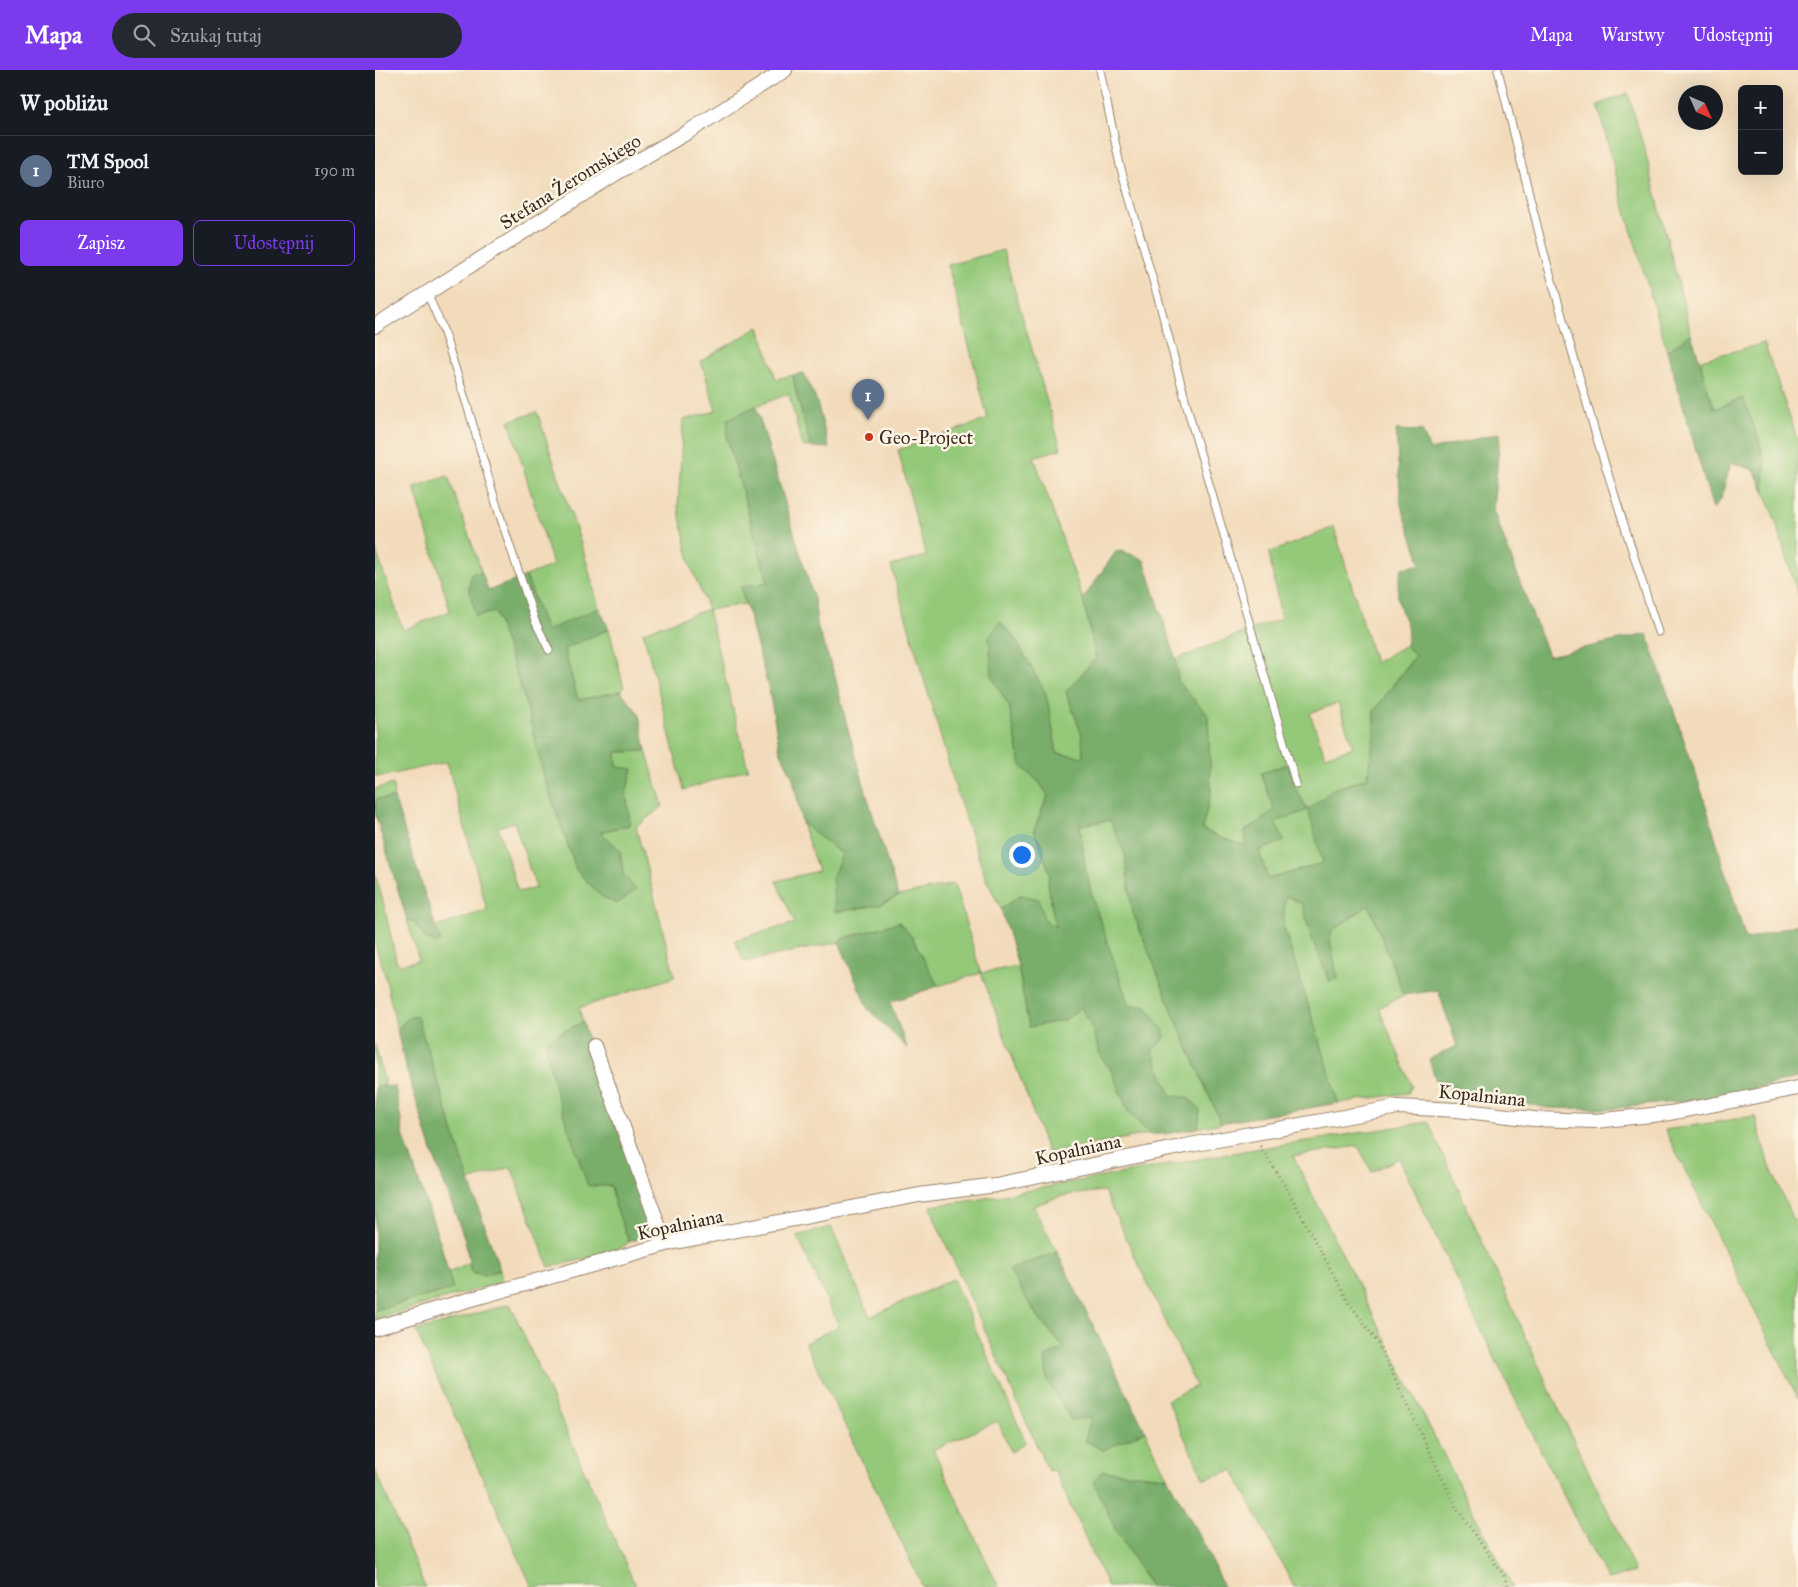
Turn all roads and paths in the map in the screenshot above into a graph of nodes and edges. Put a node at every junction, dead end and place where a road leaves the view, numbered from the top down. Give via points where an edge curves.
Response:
1 (785, 70) edge
2 (1100, 70) edge
3 (1497, 70) edge
4 (427, 293) junction
5 (375, 326) edge
6 (1658, 632) dead end
7 (549, 650) dead end
8 (1296, 784) dead end
9 (594, 1046) dead end
10 (1798, 1088) edge
11 (1253, 1134) junction
12 (665, 1244) junction
13 (375, 1328) edge
14 (1508, 1587) edge

1 - 4 street, Stefana Żeromskiego
2 - 8 lane via 1120,165
3 - 6 lane via 1597,439
4 - 5 street, Stefana Żeromskiego
4 - 7 lane via 442,327 535,621
9 - 12 street
10 - 11 street, Kopalniana via 1670,1113 1596,1121 1398,1107
11 - 12 street, Kopalniana via 996,1185 919,1195
11 - 14 path via 1349,1303 1378,1343 1457,1509 1504,1576
12 - 13 street, Kopalniana

